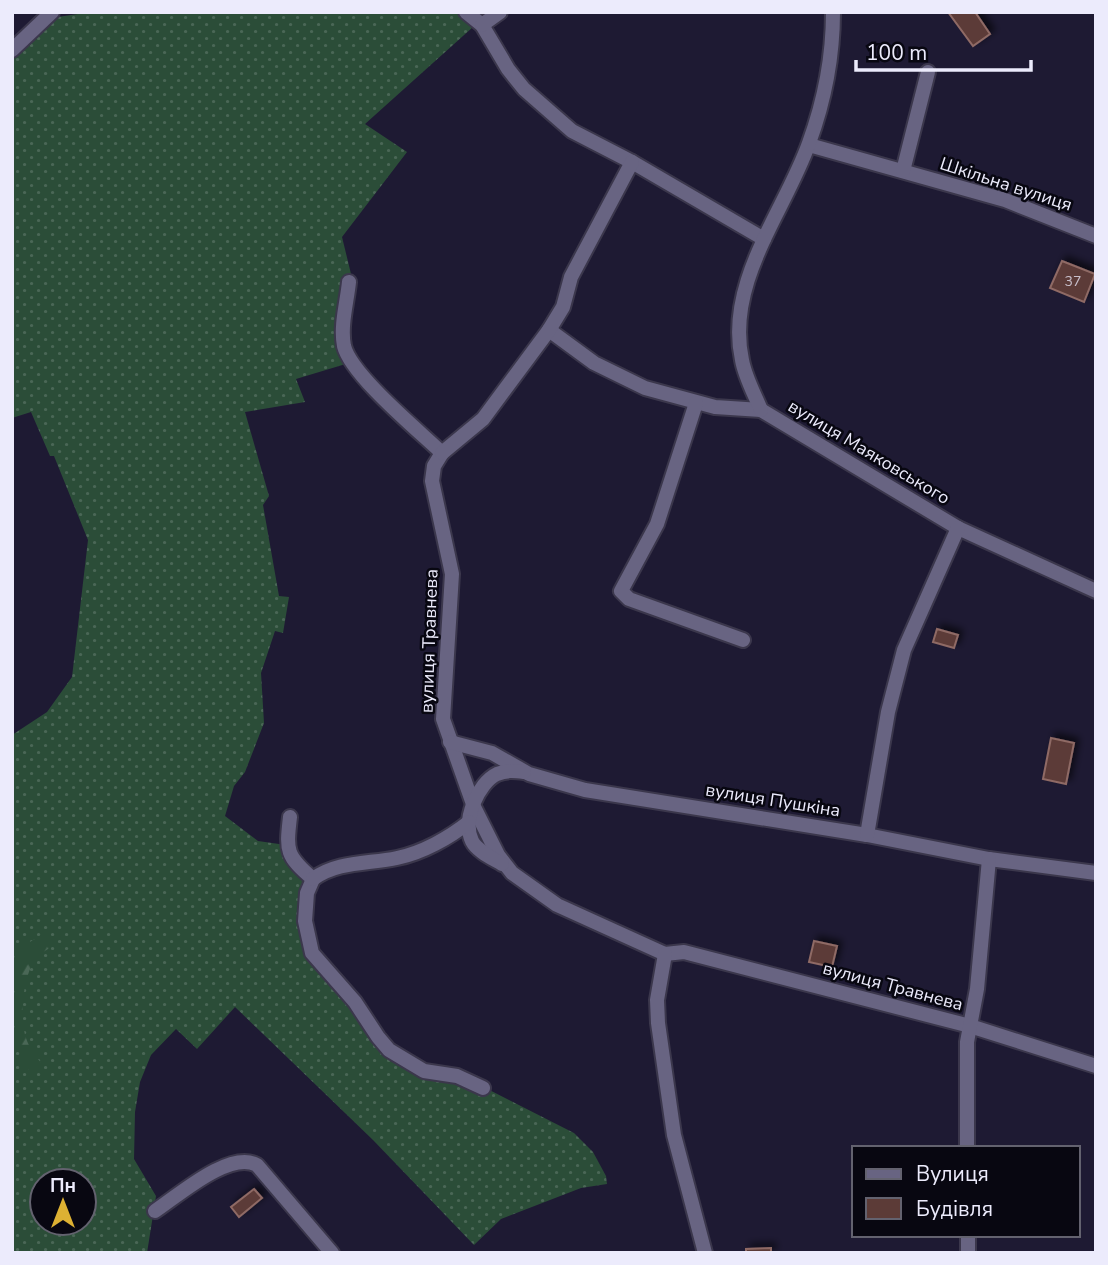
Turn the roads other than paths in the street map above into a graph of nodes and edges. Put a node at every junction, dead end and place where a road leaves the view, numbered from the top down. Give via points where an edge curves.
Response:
1 (52, 12) edge
2 (466, 12) edge
3 (500, 12) edge
4 (833, 12) edge
5 (482, 25) junction
6 (12, 50) edge
7 (928, 72) dead end
8 (809, 145) junction
9 (632, 162) junction
10 (903, 171) junction
11 (1096, 236) edge
12 (764, 239) junction
13 (349, 282) dead end
14 (549, 330) junction
15 (696, 403) junction
16 (761, 410) junction
17 (442, 453) junction
18 (958, 528) junction
19 (1096, 591) edge
20 (743, 640) dead end
21 (450, 742) junction
22 (524, 772) junction
23 (474, 807) junction
24 (290, 817) dead end
25 (469, 822) junction
26 (867, 835) junction
27 (989, 859) junction
28 (506, 867) junction
29 (1096, 873) edge
30 (313, 879) junction
31 (665, 954) junction
32 (970, 1026) junction
33 (1096, 1066) edge
34 (483, 1088) dead end
35 (967, 1146) edge
36 (155, 1211) dead end
37 (332, 1253) edge
38 (705, 1253) edge

1 - 6 street
2 - 5 street
3 - 5 street
4 - 8 street, вулиця Маяковського via 829,62
5 - 9 street via 508,69 547,111 572,131
7 - 10 street
8 - 10 street, Шкільна вулиця
8 - 12 street, вулиця Маяковського
9 - 12 street
9 - 14 street via 571,277 563,307
10 - 11 street, Шкільна вулиця via 1005,200
12 - 16 street, вулиця Маяковського via 744,296 740,348
13 - 17 street via 343,334 347,355
14 - 15 street, вулиця Маяковського via 619,376
14 - 17 street via 483,419
15 - 16 street, вулиця Маяковського
15 - 20 street via 657,524 621,590 629,599
16 - 18 street, вулиця Маяковського
17 - 21 street, вулиця Травнева via 432,481 453,574 443,687 443,719
18 - 19 street, вулиця Маяковського
18 - 26 street, вулиця Маяковського via 904,650 888,712
21 - 22 street, вулиця Пушкіна via 492,753
21 - 23 street, вулиця Травнева
22 - 23 street via 495,775 480,791
22 - 26 street, вулиця Пушкіна via 586,790
23 - 25 street
23 - 28 street, вулиця Травнева
24 - 30 street via 290,857
25 - 28 street via 477,848
25 - 30 street via 414,853 332,868
26 - 27 street, вулиця Пушкіна
27 - 29 street, вулиця Пушкіна
27 - 32 street
28 - 31 street, вулиця Травнева via 557,905
30 - 34 street via 305,921 312,953 355,1002 378,1037 389,1050 424,1071 457,1076
31 - 32 street, вулиця Травнева via 684,952
31 - 38 street via 658,1023 674,1135
32 - 33 street, вулиця Травнева
32 - 35 street
36 - 37 street via 225,1165 250,1161

